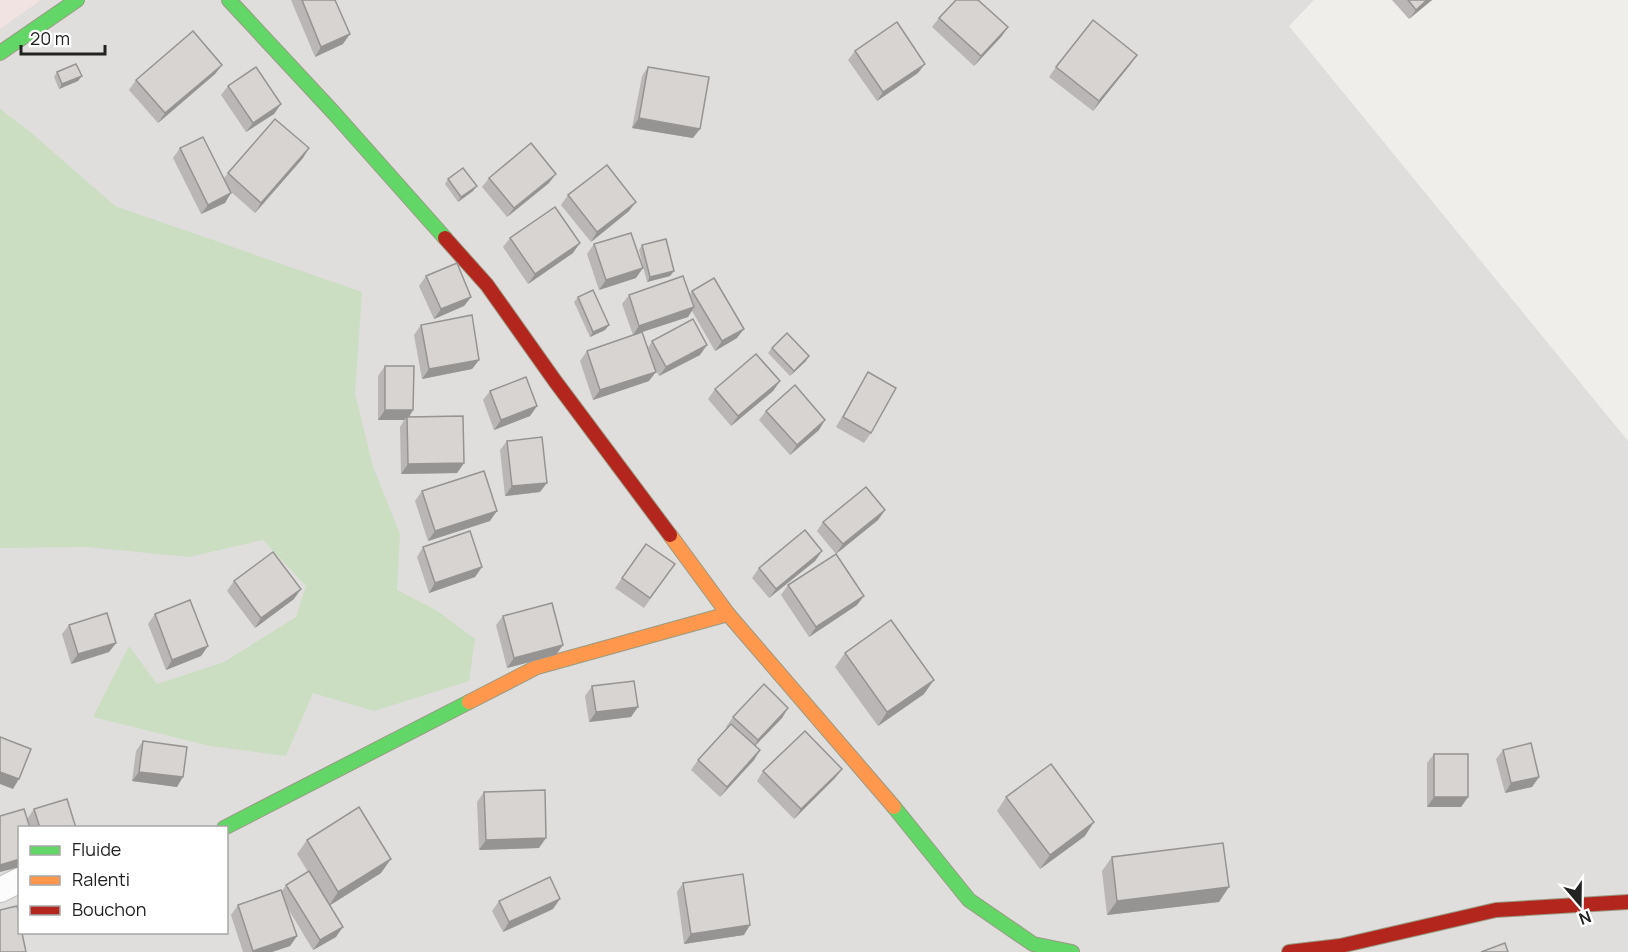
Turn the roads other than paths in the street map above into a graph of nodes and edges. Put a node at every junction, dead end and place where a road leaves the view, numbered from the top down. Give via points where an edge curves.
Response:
1 (77, 0) edge
2 (229, 0) edge
3 (0, 53) edge
4 (728, 615) junction
5 (228, 826) edge
6 (18, 881) edge
7 (0, 890) edge
8 (1628, 902) edge
9 (1072, 952) edge
10 (1289, 952) edge

1 - 3 street
2 - 4 street via 487,285
4 - 5 street via 537,668
4 - 9 street via 969,900 1033,944
6 - 7 street
8 - 10 street via 1496,910 1340,946

